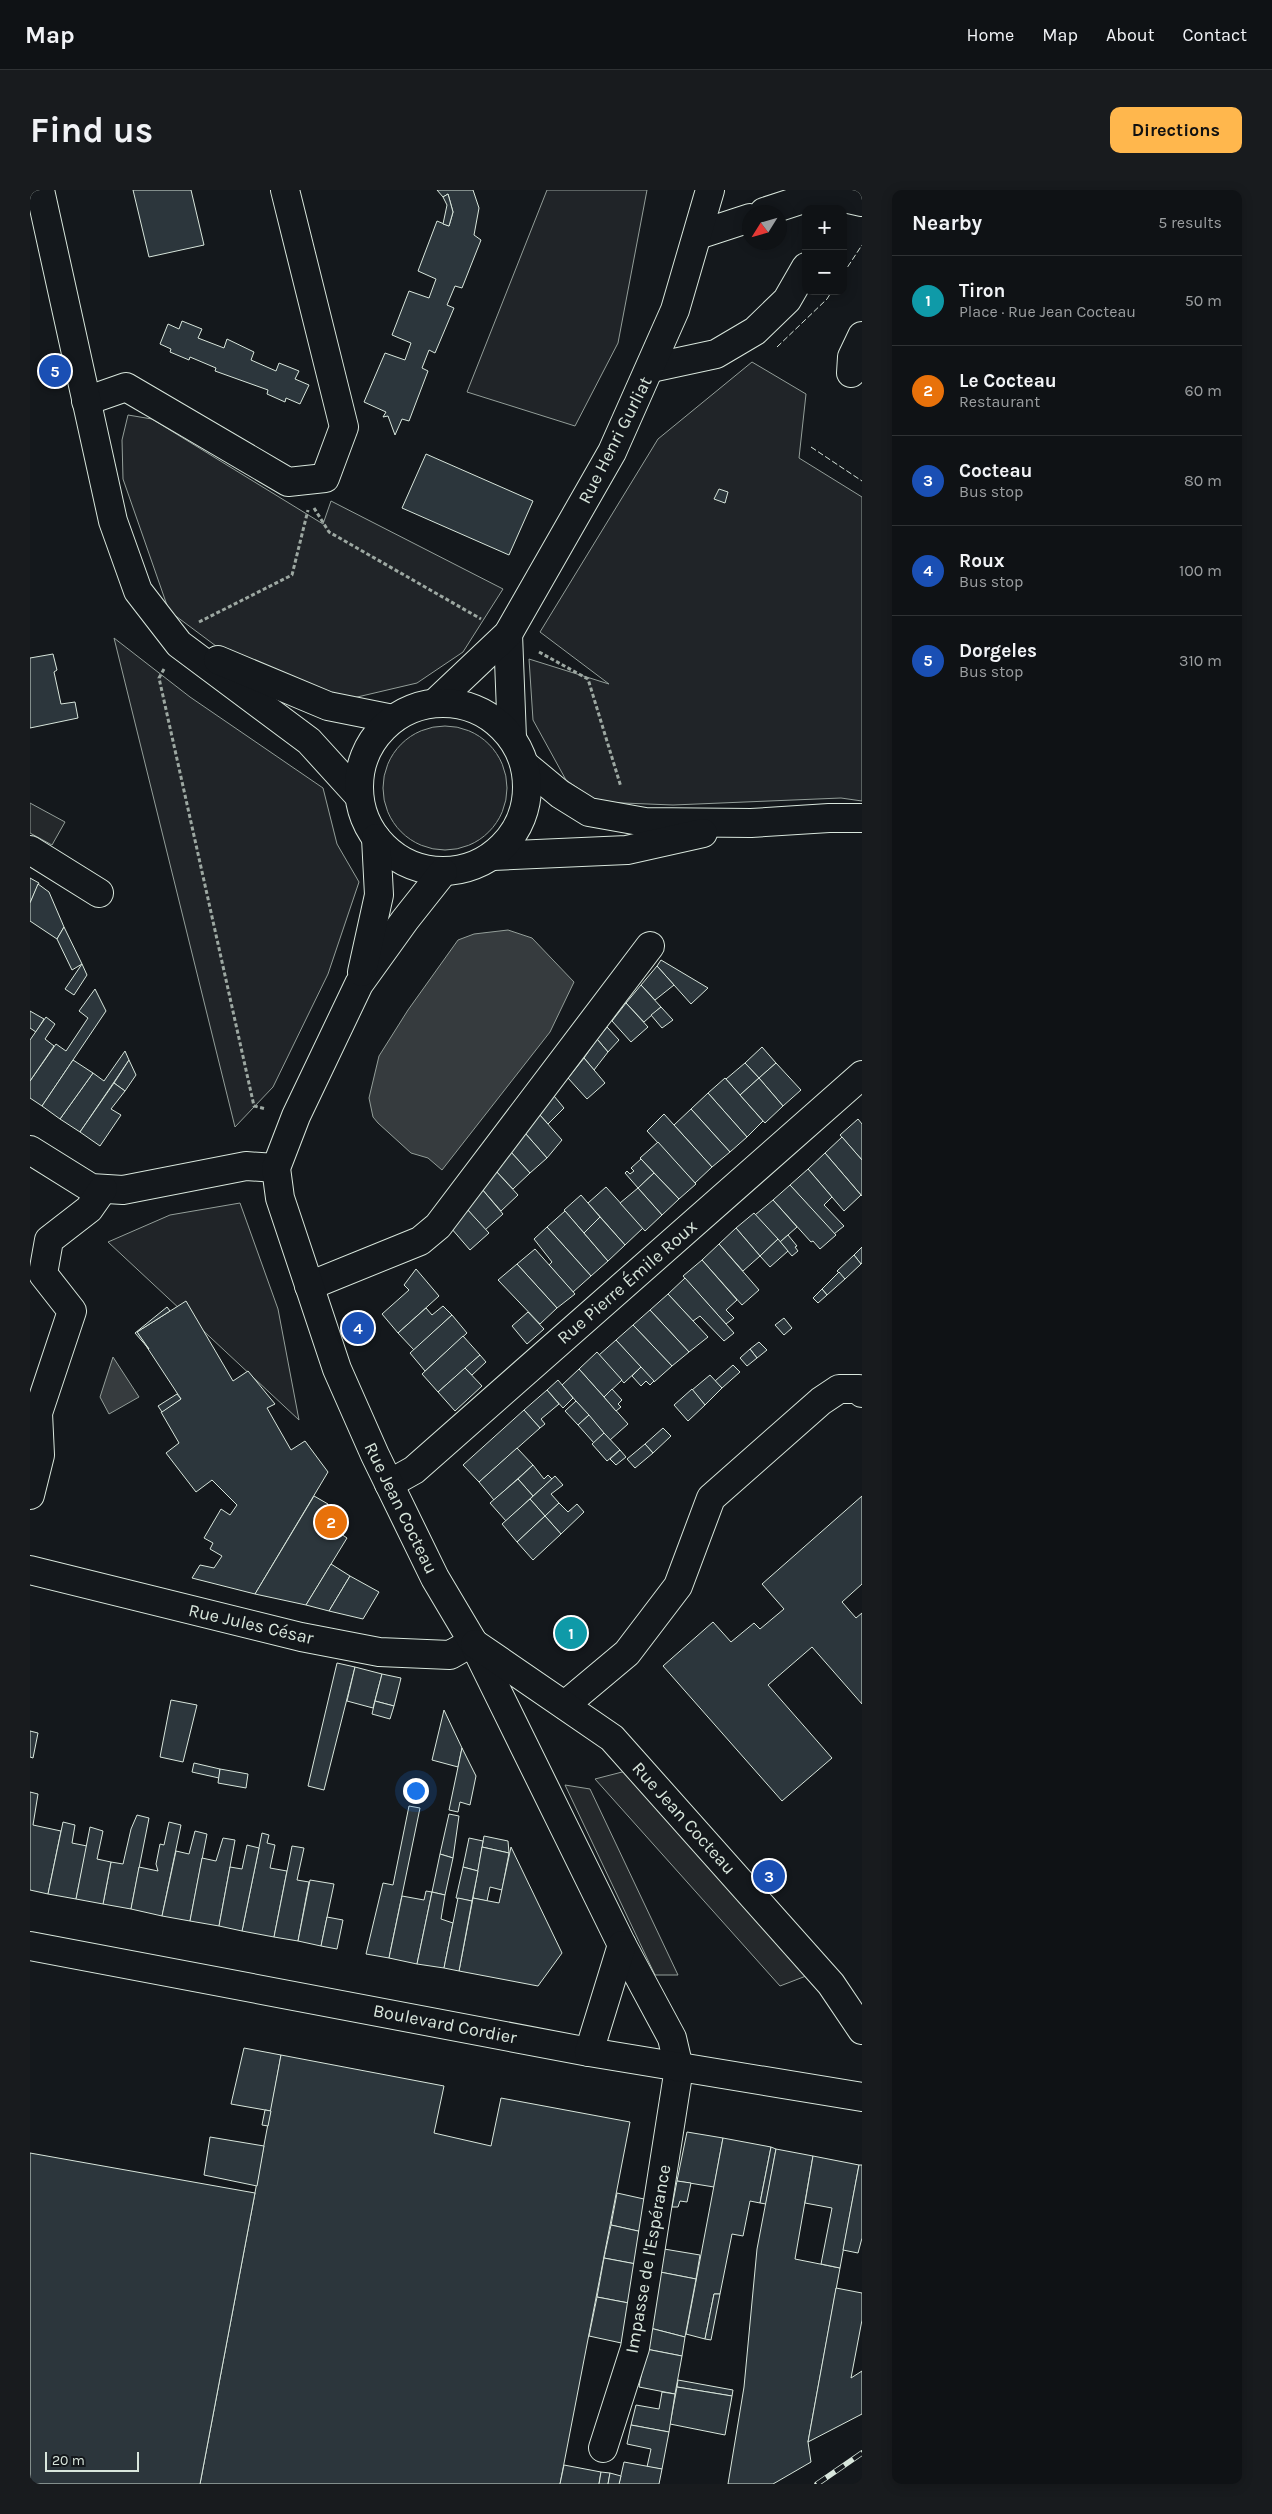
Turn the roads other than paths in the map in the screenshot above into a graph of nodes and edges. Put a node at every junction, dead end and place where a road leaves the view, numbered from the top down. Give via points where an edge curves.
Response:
1 (40, 190) edge
2 (285, 190) edge
3 (710, 190) edge
4 (821, 197) edge
5 (862, 202) edge
6 (787, 206) edge
7 (742, 221) edge
8 (698, 235) junction
9 (802, 274) edge
10 (862, 336) edge
11 (651, 368) junction
12 (852, 373) dead end
13 (86, 401) junction
14 (508, 634) junction
15 (179, 644) junction
16 (435, 703) junction
17 (393, 719) junction
18 (512, 738) junction
19 (525, 765) junction
20 (359, 796) junction
21 (862, 818) edge
22 (751, 823) junction
23 (376, 838) junction
24 (30, 850) edge
25 (493, 856) junction
26 (444, 872) junction
27 (99, 893) dead end
28 (650, 946) dead end
29 (359, 984) junction
30 (862, 1075) edge
31 (30, 1150) edge
32 (276, 1168) junction
33 (104, 1189) junction
34 (309, 1286) junction
35 (862, 1393) edge
36 (388, 1484) junction
37 (30, 1495) edge
38 (30, 1570) edge
39 (473, 1642) junction
40 (565, 1705) junction
41 (30, 1946) edge
42 (622, 1946) junction
43 (862, 2030) edge
44 (589, 2052) junction
45 (679, 2068) junction
46 (862, 2097) edge
47 (603, 2448) dead end

1 - 13 street
2 - 13 street via 344,427 325,478 288,482 126,387
3 - 8 street, Rue Henri Gurliat
4 - 5 street
4 - 6 street
7 - 8 street
8 - 11 street, Rue Henri Gurliat via 675,310
9 - 11 street via 787,300 755,332 716,354
10 - 12 street via 852,357
11 - 14 street, Rue Henri Gurliat via 612,452
13 - 15 street via 113,521 138,591
14 - 16 street, Rue Henri Gurliat
14 - 18 street
15 - 17 street via 328,706
15 - 20 street via 309,741
16 - 17 street via 413,708
16 - 18 street via 464,705 491,718
17 - 20 street via 372,740 361,767
18 - 19 street
19 - 22 street via 560,794 589,812 644,822
19 - 25 street via 528,790 523,816 511,838
20 - 23 street via 364,818
21 - 22 street
22 - 25 street via 627,850
23 - 26 street via 394,856 418,868
23 - 29 street via 379,896
24 - 27 street
25 - 26 street via 469,868
26 - 29 street
28 - 34 street via 438,1226 420,1241
29 - 32 street via 296,1116
30 - 36 street, Rue Pierre Émile Roux via 414,1470
31 - 33 street via 90,1188
32 - 33 street via 246,1166 123,1190
32 - 34 street, Rue Jean Cocteau via 280,1198
33 - 37 street via 89,1209 50,1240 43,1274 72,1312 38,1413 40,1455
34 - 36 street, Rue Jean Cocteau via 337,1369
35 - 40 street via 859,1389 839,1389 821,1401 711,1498 678,1586 627,1653
36 - 39 street, Rue Jean Cocteau via 435,1578
38 - 39 street, Rue Jules César via 301,1637 379,1652 450,1655
39 - 40 street, Rue Jean Cocteau
39 - 42 street, Rue Jean Cocteau
40 - 43 street, Rue Jean Cocteau via 612,1738 831,1984
41 - 44 street, Boulevard Cordier
42 - 44 street
42 - 45 street, Rue Jean Cocteau via 672,2038
44 - 45 street, Boulevard Cordier
45 - 46 street, Boulevard Cordier
45 - 47 street, Impasse de l'Espérance via 635,2348

